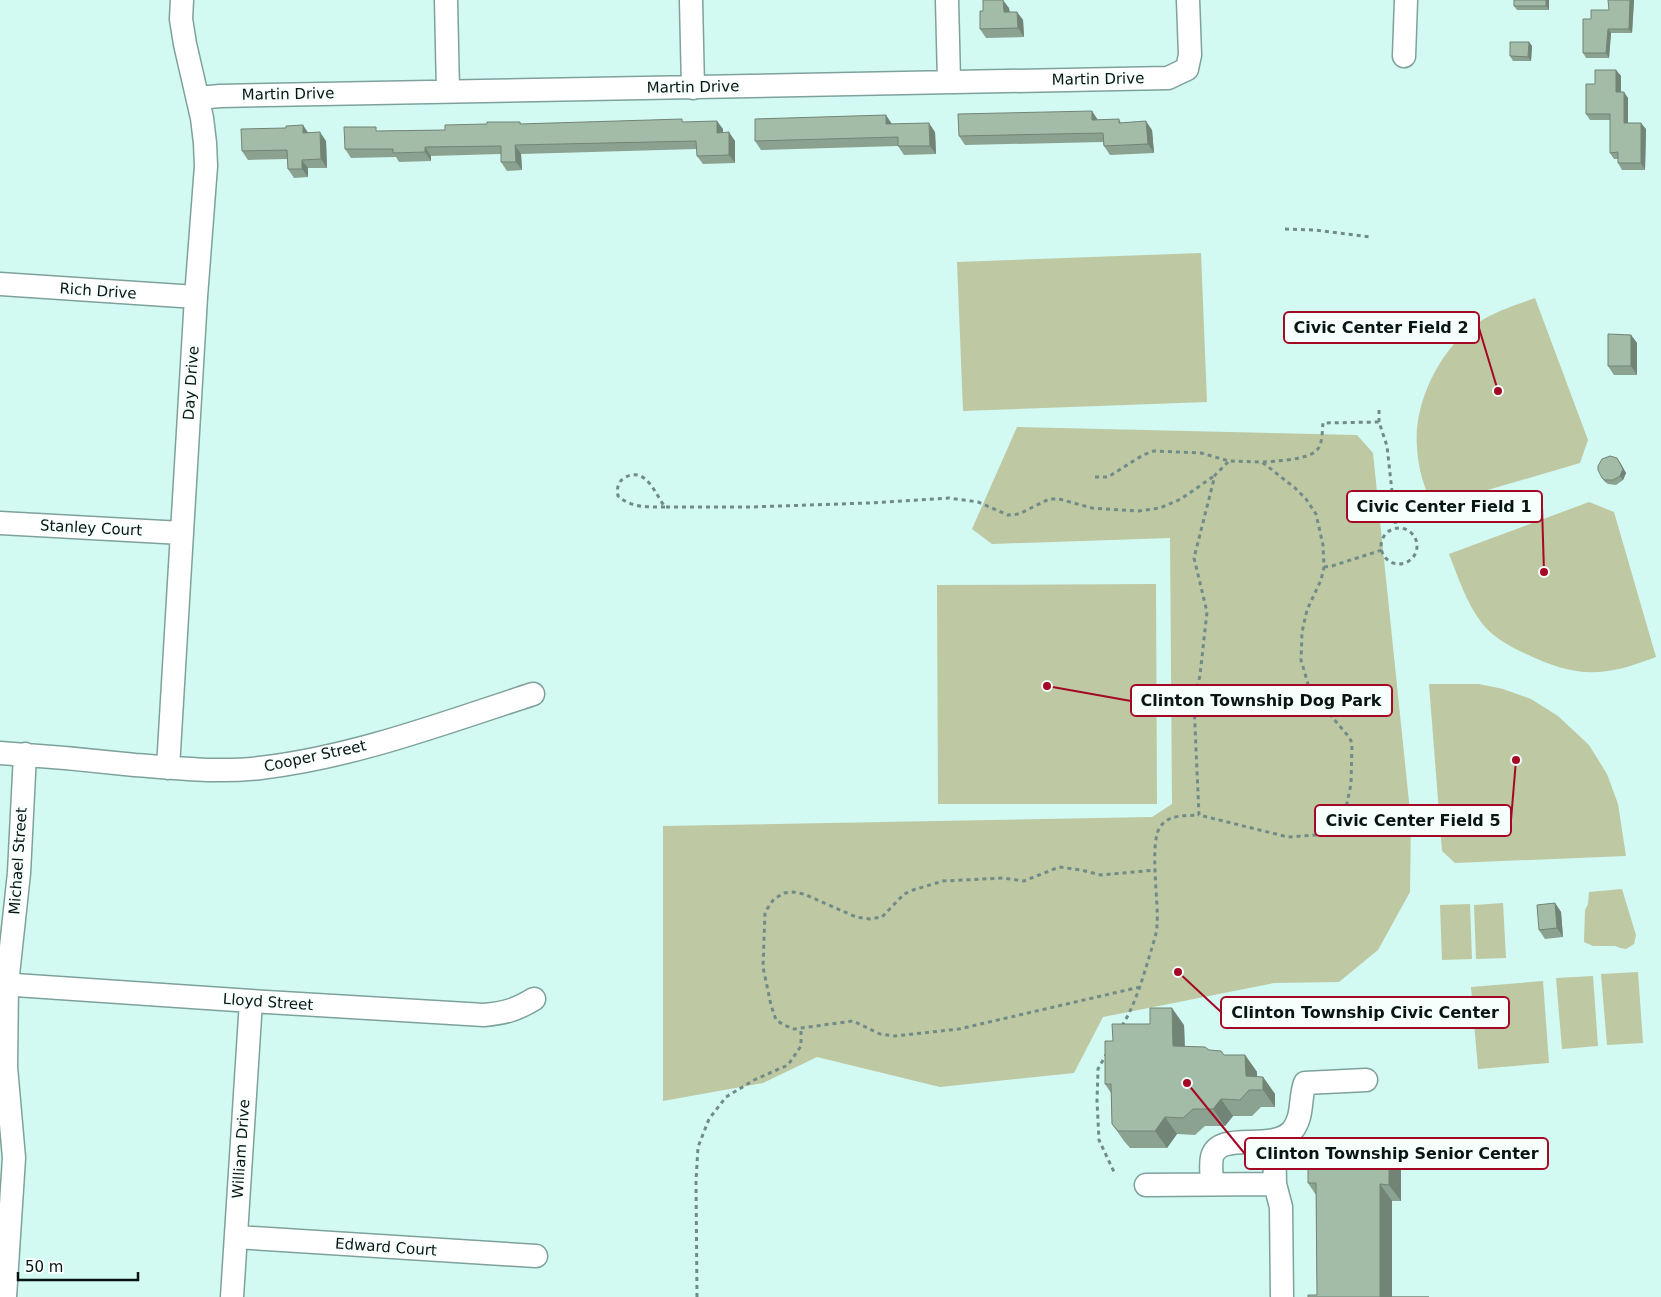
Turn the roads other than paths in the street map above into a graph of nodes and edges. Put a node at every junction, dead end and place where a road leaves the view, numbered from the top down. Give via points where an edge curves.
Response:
1 (182, 0) edge
2 (446, 0) edge
3 (691, 0) edge
4 (948, 0) edge
5 (1188, 0) edge
6 (1406, 0) edge
7 (1404, 56) dead end
8 (949, 81) junction
9 (693, 88) junction
10 (448, 91) junction
11 (198, 98) junction
12 (0, 284) edge
13 (196, 297) junction
14 (0, 522) edge
15 (182, 532) junction
16 (533, 694) dead end
17 (0, 753) edge
18 (25, 754) junction
19 (168, 768) junction
20 (4, 984) edge
21 (534, 999) dead end
22 (251, 1001) junction
23 (1366, 1080) dead end
24 (1274, 1142) junction
25 (1212, 1184) junction
26 (1275, 1184) junction
27 (1146, 1185) dead end
28 (5, 1230) edge
29 (236, 1237) junction
30 (536, 1256) dead end
31 (5, 1297) edge
32 (232, 1297) edge
33 (1282, 1297) edge

1 - 11 street, Day Drive via 184,44
2 - 10 street
3 - 9 street
4 - 8 street
5 - 8 street, Martin Drive via 1190,55 1187,69 1168,78
6 - 7 street
8 - 9 street, Martin Drive
9 - 10 street, Martin Drive
10 - 11 street, Martin Drive
11 - 13 street, Day Drive via 206,166
12 - 13 street, Rich Drive
13 - 15 street, Day Drive
14 - 15 street, Stanley Court
15 - 19 street, Day Drive
16 - 19 street, Cooper Street via 400,737 302,761 258,768
17 - 18 street, Cooper Street
18 - 19 street, Cooper Street
18 - 20 street, Michael Street via 19,873
20 - 22 street, Lloyd Street
20 - 28 street, Michael Street via 6,1066 14,1158
21 - 22 street, Lloyd Street via 506,1013 484,1015
22 - 29 street, William Drive
23 - 24 street via 1305,1083 1297,1123
24 - 25 street via 1219,1146 1212,1156
24 - 26 street
25 - 26 street
25 - 27 street
26 - 33 street via 1281,1206
28 - 31 street, Michael Street
29 - 30 street, Edward Court
29 - 32 street, William Drive

